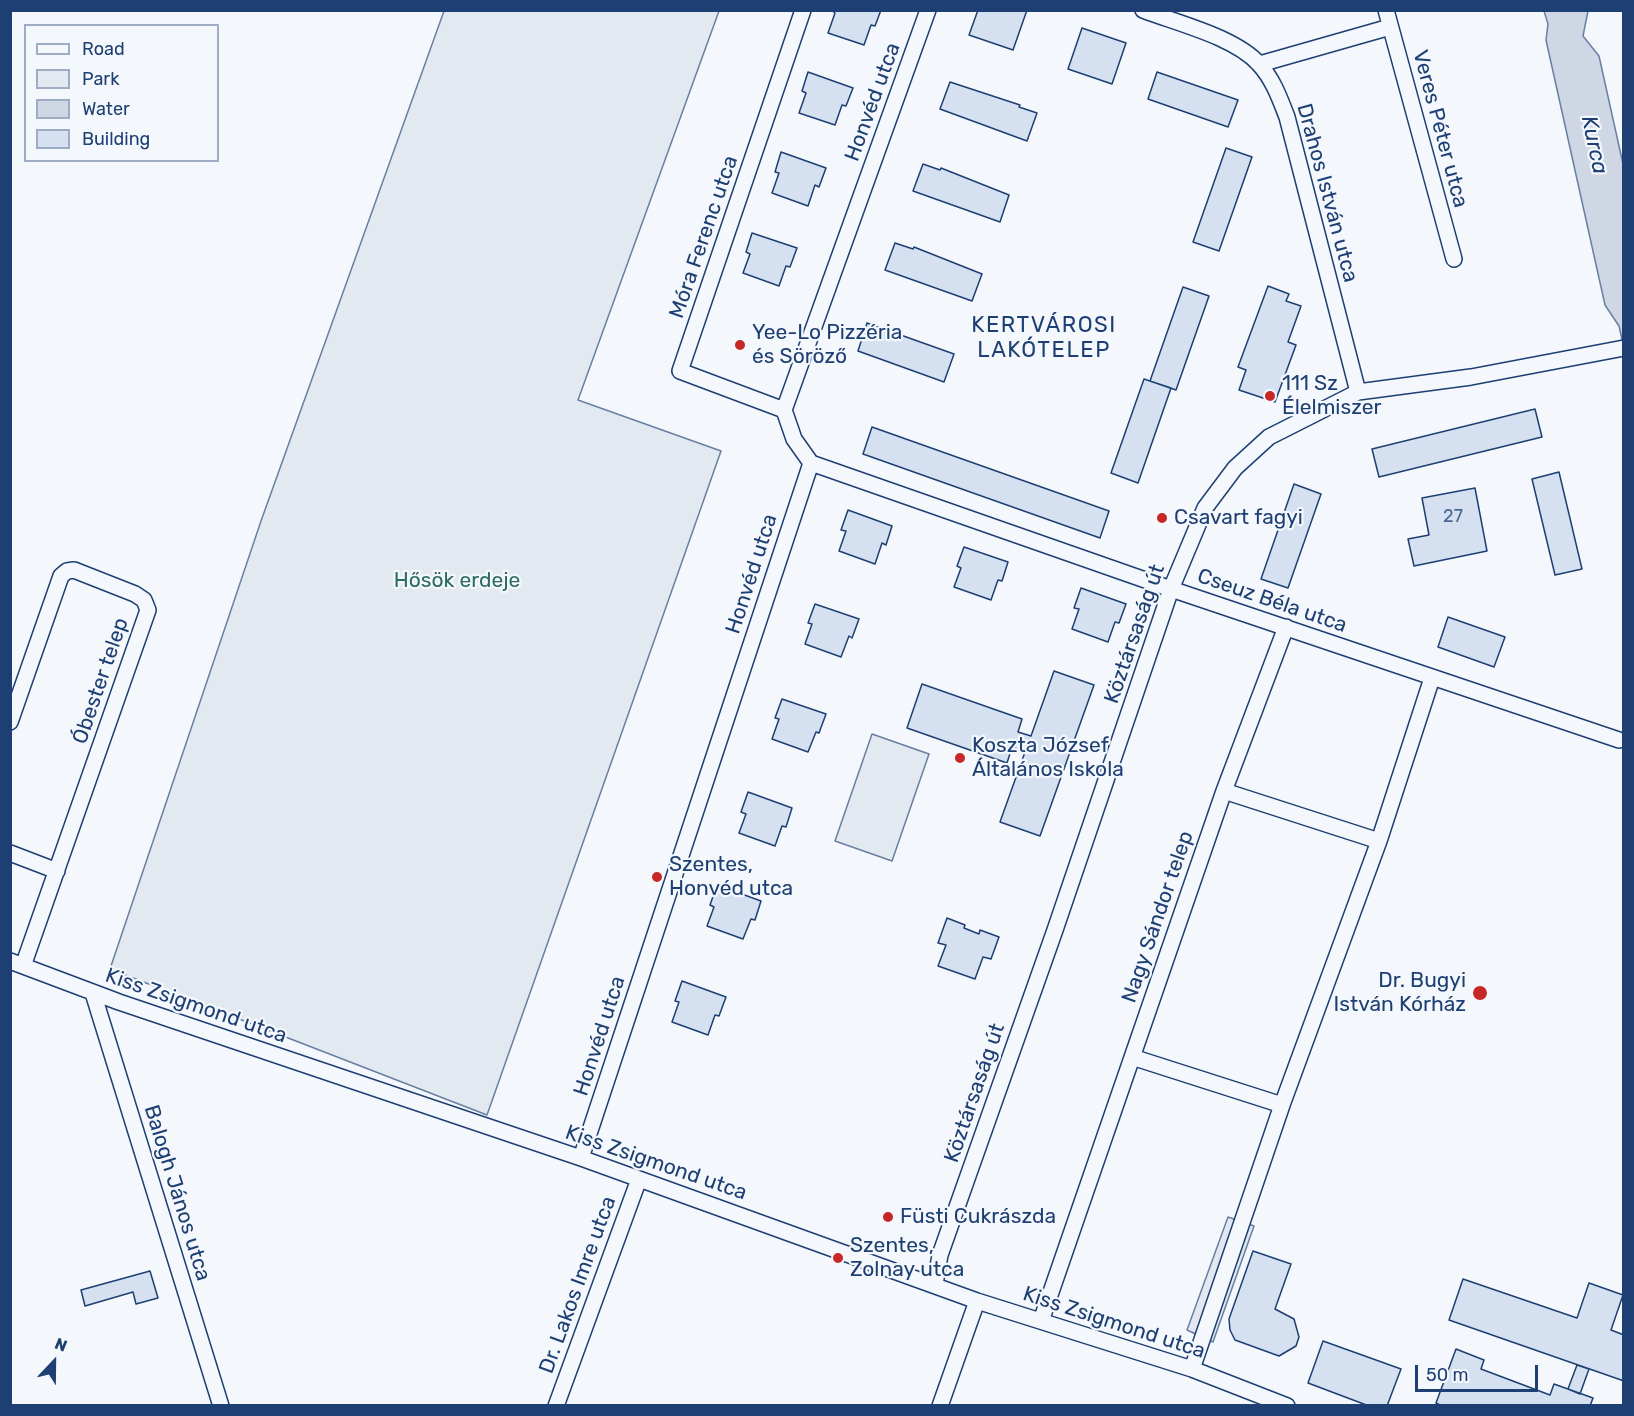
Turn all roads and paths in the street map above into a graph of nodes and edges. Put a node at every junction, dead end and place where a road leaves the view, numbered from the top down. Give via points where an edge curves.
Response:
1 (803, 10) edge
2 (928, 10) edge
3 (1143, 10) edge
4 (1386, 10) edge
5 (1390, 27) junction
6 (1260, 64) junction
7 (1454, 259) dead end
8 (1623, 348) edge
9 (1358, 392) junction
10 (784, 410) junction
11 (811, 464) junction
12 (1171, 589) junction
13 (1286, 627) junction
14 (1432, 678) junction
15 (10, 722) edge
16 (1619, 740) dead end
17 (1224, 791) junction
18 (1379, 841) junction
19 (10, 854) edge
20 (57, 871) junction
21 (17, 964) edge
22 (93, 993) junction
23 (1132, 1057) junction
24 (1282, 1105) junction
25 (581, 1158) junction
26 (639, 1179) junction
27 (935, 1284) junction
28 (977, 1301) junction
29 (1041, 1321) junction
30 (1191, 1369) junction
31 (221, 1406) edge
32 (556, 1406) edge
33 (940, 1406) edge
34 (1287, 1406) edge

1 - 10 street, Móra Ferenc utca via 680,371
2 - 10 street, Honvéd utca
3 - 6 street, Drahos István utca via 1232,44
4 - 5 street, Veres Péter utca
5 - 6 street
5 - 7 street, Veres Péter utca
6 - 9 street, Drahos István utca via 1287,117
8 - 9 street, Köztársaság út via 1471,377
9 - 12 street, Köztársaság út via 1269,437 1235,468 1205,508
10 - 11 street via 794,439
11 - 12 street, Cseuz Béla utca
11 - 25 street, Honvéd utca
12 - 13 street, Cseuz Béla utca
12 - 27 street, Köztársaság út via 940,1255
13 - 14 street, Cseuz Béla utca
13 - 17 street, Nagy Sándor telep
14 - 16 street, Cseuz Béla utca
14 - 18 street
15 - 20 street, Óbester telep via 61,576 74,570 144,600 148,610
17 - 18 street
17 - 23 street, Nagy Sándor telep
18 - 24 street
19 - 20 street
20 - 21 street, Óbester telep
21 - 22 street, Kiss Zsigmond utca
22 - 25 street, Kiss Zsigmond utca
22 - 31 street, Balogh János utca
23 - 24 street
23 - 29 street, Nagy Sándor telep
24 - 30 street
25 - 26 street, Kiss Zsigmond utca
26 - 27 street, Kiss Zsigmond utca
26 - 32 street, Dr. Lakos Imre utca
27 - 28 street, Kiss Zsigmond utca
28 - 29 street, Kiss Zsigmond utca
28 - 33 street
29 - 30 street, Kiss Zsigmond utca
30 - 34 street, Kiss Zsigmond utca

